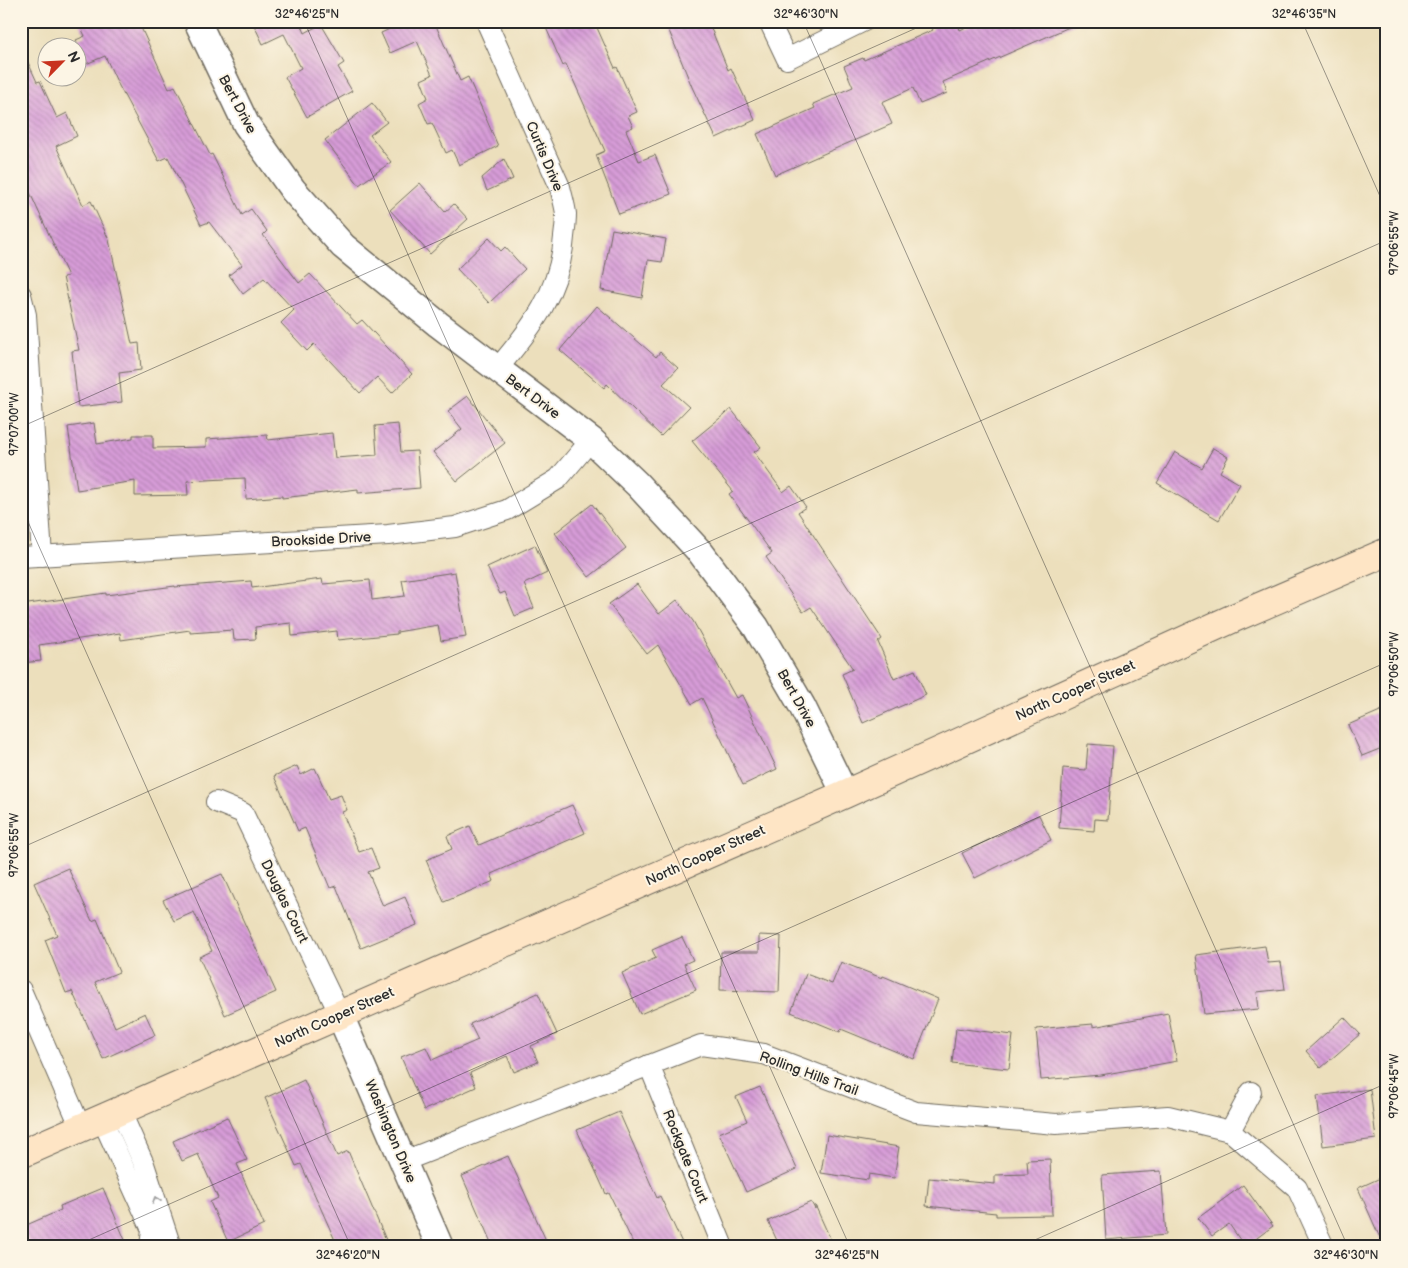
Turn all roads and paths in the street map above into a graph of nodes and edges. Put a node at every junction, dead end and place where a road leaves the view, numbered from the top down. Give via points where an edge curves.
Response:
1 (197, 21) edge
2 (486, 21) edge
3 (769, 21) edge
4 (864, 21) edge
5 (21, 295) edge
6 (497, 369) junction
7 (591, 440) junction
8 (1387, 552) edge
9 (42, 556) junction
10 (21, 557) edge
11 (845, 794) junction
12 (216, 802) dead end
13 (21, 990) edge
14 (340, 1015) junction
15 (649, 1065) junction
16 (1250, 1092) dead end
17 (101, 1119) junction
18 (1230, 1131) junction
19 (21, 1154) edge
20 (404, 1161) junction
21 (155, 1234) edge
22 (171, 1247) edge
23 (440, 1247) edge
24 (722, 1247) edge
25 (1324, 1247) edge

1 - 6 street, Bert Drive via 246,124 293,190 343,246
2 - 6 street, Curtis Drive via 560,187 566,214 557,279 541,312
3 - 4 street via 787,60
5 - 9 street via 27,324
6 - 7 street, Bert Drive
7 - 9 street, Brookside Drive via 558,479 507,510 455,527 388,535
7 - 11 street, Bert Drive via 702,554 756,627 802,706
8 - 11 main road, North Cooper Street
9 - 10 street, Brookside Drive
11 - 14 main road, North Cooper Street
12 - 14 street, Douglas Court via 243,813
13 - 17 street
14 - 17 main road, North Cooper Street
14 - 20 street, Washington Drive
15 - 18 street, Rolling Hills Trail via 701,1045 764,1054 916,1112 1056,1124 1168,1116
15 - 20 street, Rolling Hills Trail
15 - 24 street, Rockgate Court
16 - 18 street
17 - 19 main road, North Cooper Street
17 - 21 street
18 - 25 street, Rolling Hills Trail via 1297,1188
20 - 23 street, Washington Drive
21 - 22 street

